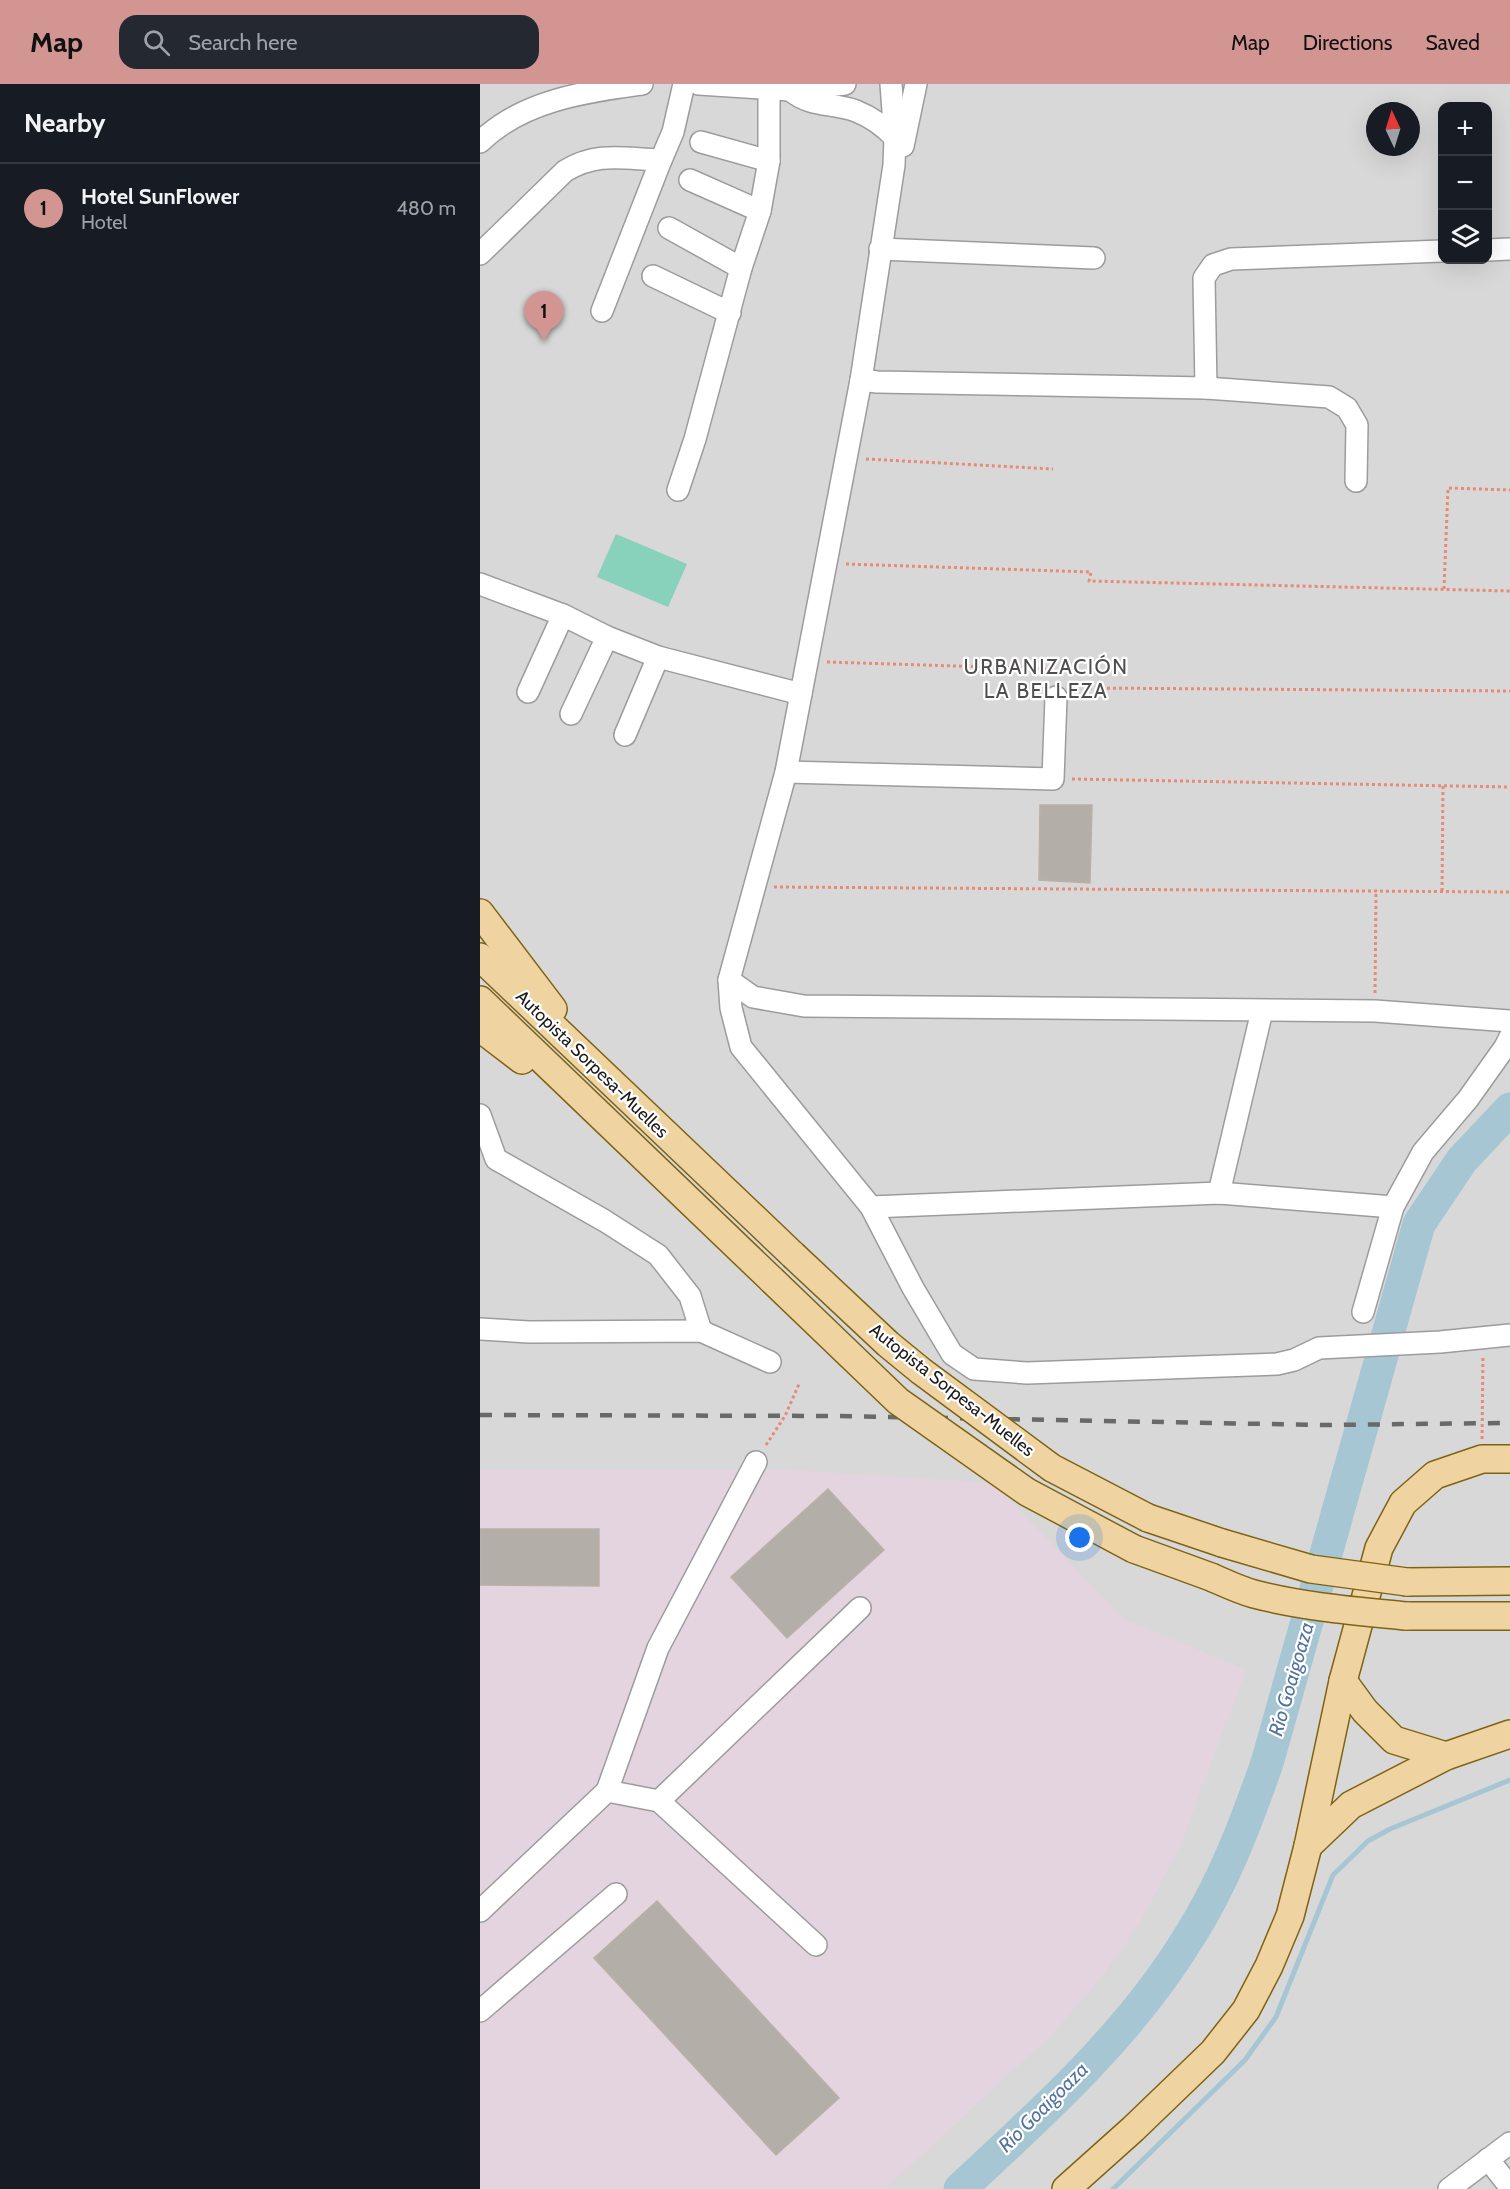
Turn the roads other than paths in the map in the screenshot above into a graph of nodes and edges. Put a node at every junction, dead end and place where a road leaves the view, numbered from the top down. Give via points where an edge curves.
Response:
1 (642, 84) edge
2 (684, 84) edge
3 (699, 84) edge
4 (845, 84) edge
5 (891, 84) edge
6 (916, 84) edge
7 (777, 88) edge
8 (895, 138) junction
9 (480, 142) edge
10 (701, 142) dead end
11 (660, 160) junction
12 (769, 160) junction
13 (894, 165) junction
14 (690, 180) dead end
15 (760, 210) junction
16 (669, 228) dead end
17 (880, 249) junction
18 (1510, 249) edge
19 (1492, 250) edge
20 (1438, 251) edge
21 (480, 254) edge
22 (1095, 258) dead end
23 (741, 268) junction
24 (653, 276) dead end
25 (602, 311) dead end
26 (730, 314) junction
27 (861, 380) junction
28 (1206, 388) junction
29 (1356, 482) dead end
30 (678, 490) dead end
31 (480, 584) edge
32 (563, 615) junction
33 (607, 637) junction
34 (658, 657) junction
35 (528, 692) dead end
36 (801, 694) junction
37 (1056, 697) dead end
38 (572, 714) dead end
39 (625, 735) dead end
40 (786, 772) junction
41 (480, 913) edge
42 (480, 957) edge
43 (729, 980) junction
44 (480, 1000) edge
45 (1262, 1011) junction
46 (1510, 1021) edge
47 (480, 1029) edge
48 (1510, 1037) edge
49 (607, 1079) junction
50 (480, 1115) edge
51 (628, 1140) junction
52 (488, 1159) edge
53 (1219, 1194) junction
54 (871, 1207) junction
55 (1393, 1207) junction
56 (1363, 1312) dead end
57 (480, 1329) edge
58 (701, 1331) junction
59 (1510, 1335) edge
60 (770, 1362) dead end
61 (1510, 1458) edge
62 (756, 1462) road end
63 (1510, 1581) edge
64 (860, 1608) dead end
65 (1510, 1616) edge
66 (1343, 1681) junction
67 (1510, 1734) edge
68 (1446, 1756) junction
69 (607, 1791) junction
70 (659, 1801) junction
71 (1308, 1846) junction
72 (616, 1894) dead end
73 (480, 1911) edge
74 (816, 1945) dead end
75 (480, 2011) edge
76 (1510, 2143) edge
77 (1488, 2159) junction
78 (1510, 2187) edge
79 (1066, 2189) edge
80 (1449, 2189) edge

1 - 9 street via 582,92 551,101 522,113
2 - 11 street via 674,132
3 - 7 street
4 - 7 street
5 - 8 street
6 - 13 street via 902,151
7 - 8 street via 810,103 855,111 884,126
7 - 12 street
8 - 13 street
10 - 12 street
11 - 21 street via 603,157 581,162 565,171
11 - 25 street
12 - 15 street
13 - 17 street
14 - 15 street
15 - 23 street
16 - 23 street
17 - 22 street
17 - 27 street
18 - 19 street
20 - 28 street via 1231,259 1213,266 1204,278
23 - 26 street
24 - 26 street
26 - 30 street
27 - 28 street
27 - 36 street
28 - 29 street via 1329,397 1347,408 1357,426
31 - 32 street
32 - 33 street
32 - 35 street
33 - 34 street
33 - 38 street
34 - 36 street
34 - 39 street
36 - 40 street
37 - 40 street via 1053,779
40 - 43 street
41 - 49 main road
42 - 49 main road, Autopista Sorpesa-Muelles
43 - 45 street via 753,997 804,1006
43 - 54 street via 741,1047
44 - 51 main road, Autopista Sorpesa-Muelles
45 - 46 street via 1375,1011
45 - 53 street
47 - 51 main road
48 - 55 street via 1468,1099 1423,1152
49 - 63 main road, Autopista Sorpesa-Muelles, bridge via 888,1344 1053,1468 1148,1518 1311,1569 1407,1582
50 - 52 street
51 - 65 main road, Autopista Sorpesa-Muelles, bridge via 898,1401 1027,1492 1134,1549 1253,1593 1342,1610 1406,1616
52 - 58 street via 605,1221 658,1255 690,1296
53 - 54 street
53 - 55 street
54 - 59 street via 952,1354 974,1369 1028,1373 1277,1364 1319,1348
55 - 56 street
57 - 58 street
58 - 60 street
61 - 66 main road via 1482,1459 1435,1474 1403,1503 1379,1548
62 - 69 street via 658,1648
64 - 70 street
66 - 68 main road via 1394,1740
66 - 71 main road
67 - 68 main road
68 - 71 main road via 1351,1804
69 - 70 street
69 - 73 street
70 - 74 street
71 - 79 main road via 1290,1916 1246,2010 1213,2052
72 - 75 street
76 - 77 street
77 - 78 street
77 - 80 street

